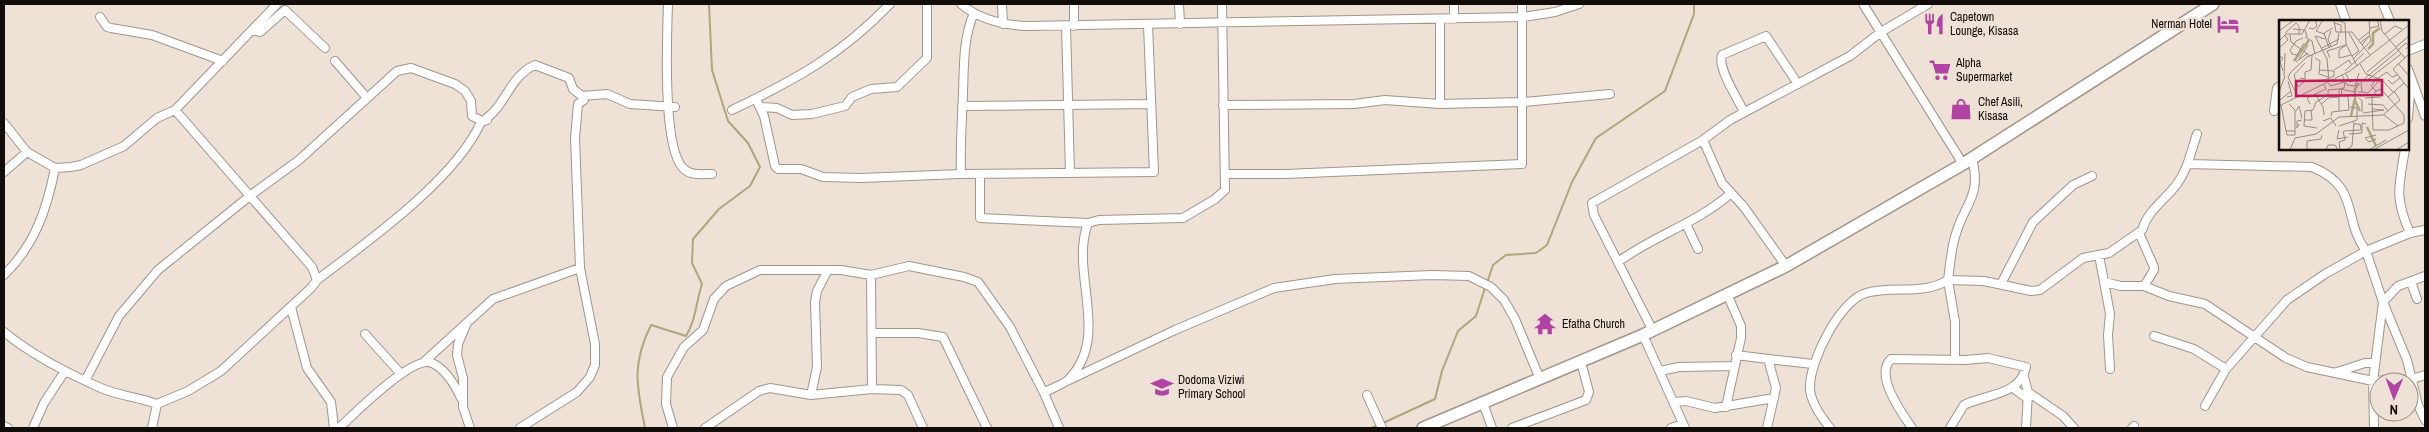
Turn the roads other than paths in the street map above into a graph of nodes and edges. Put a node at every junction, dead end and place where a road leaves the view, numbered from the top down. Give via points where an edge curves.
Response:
1 (277, 4) edge
2 (668, 4) edge
3 (890, 4) edge
4 (927, 4) edge
5 (961, 4) edge
6 (1002, 4) edge
7 (1074, 4) edge
8 (1179, 4) edge
9 (1222, 4) edge
10 (1454, 4) edge
11 (1522, 4) edge
12 (1579, 4) edge
13 (1863, 4) edge
14 (1928, 4) edge
15 (2213, 4) edge
16 (2340, 4) edge
17 (2383, 4) edge
18 (287, 7) edge
19 (974, 13) junction
20 (1523, 17) junction
21 (100, 18) dead end
22 (1440, 19) junction
23 (1454, 19) junction
24 (2346, 20) edge
25 (2390, 20) edge
26 (1222, 23) junction
27 (1003, 24) junction
28 (1148, 24) junction
29 (1180, 24) junction
30 (1070, 26) junction
31 (253, 30) junction
32 (1881, 32) junction
33 (2425, 44) edge
34 (325, 48) dead end
35 (2409, 51) edge
36 (223, 60) junction
37 (335, 61) dead end
38 (520, 75) junction
39 (2410, 83) edge
40 (1798, 84) junction
41 (2279, 87) edge
42 (1610, 94) dead end
43 (582, 96) junction
44 (367, 98) junction
45 (756, 99) junction
46 (2409, 100) edge
47 (1523, 102) junction
48 (1150, 104) junction
49 (1440, 104) junction
50 (1068, 105) junction
51 (1223, 105) junction
52 (962, 106) junction
53 (672, 107) junction
54 (760, 107) junction
55 (175, 110) junction
56 (732, 110) dead end
57 (2274, 111) dead end
58 (1744, 112) junction
59 (2425, 116) edge
60 (4, 123) edge
61 (2196, 134) dead end
62 (1703, 140) junction
63 (2405, 150) edge
64 (26, 152) junction
65 (1967, 161) junction
66 (2188, 164) junction
67 (55, 168) junction
68 (4, 172) edge
69 (1070, 173) junction
70 (712, 174) dead end
71 (961, 174) junction
72 (980, 174) junction
73 (1226, 174) junction
74 (2092, 176) dead end
75 (1730, 194) junction
76 (251, 195) junction
77 (1088, 223) junction
78 (1686, 224) junction
79 (2425, 230) edge
80 (2139, 233) junction
81 (2410, 233) junction
82 (1698, 249) dead end
83 (2366, 251) junction
84 (2099, 255) junction
85 (1618, 262) junction
86 (1786, 266) junction
87 (580, 268) junction
88 (828, 270) junction
89 (4, 274) edge
90 (871, 275) junction
91 (2425, 276) edge
92 (317, 280) junction
93 (1948, 280) junction
94 (2104, 282) junction
95 (2411, 282) junction
96 (2001, 284) junction
97 (2144, 286) junction
98 (1728, 296) junction
99 (2417, 299) dead end
100 (2383, 302) junction
101 (291, 307) junction
102 (466, 324) junction
103 (4, 332) edge
104 (872, 333) junction
105 (1648, 333) junction
106 (365, 334) dead end
107 (2154, 336) dead end
108 (2254, 336) junction
109 (1736, 355) junction
110 (1768, 359) junction
111 (1955, 360) junction
112 (425, 361) junction
113 (1581, 362) junction
114 (2375, 363) junction
115 (1813, 364) junction
116 (1735, 366) junction
117 (2110, 369) dead end
118 (2226, 369) junction
119 (65, 371) junction
120 (1660, 371) junction
121 (2374, 372) edge
122 (2411, 372) edge
123 (400, 374) junction
124 (2332, 374) junction
125 (2024, 377) junction
126 (86, 379) junction
127 (1540, 379) junction
128 (2369, 380) edge
129 (1067, 381) junction
130 (2012, 387) junction
131 (872, 389) junction
132 (1044, 393) junction
133 (811, 395) junction
134 (1367, 395) dead end
135 (2028, 396) junction
136 (462, 398) junction
137 (1774, 398) junction
138 (1675, 402) junction
139 (1483, 403) junction
140 (157, 404) junction
141 (2205, 406) dead end
142 (1726, 407) junction
143 (2419, 407) edge
144 (2425, 420) edge
145 (4, 426) edge
146 (1684, 426) edge
147 (8, 428) edge
148 (33, 428) edge
149 (152, 428) edge
150 (334, 428) edge
151 (339, 428) edge
152 (470, 428) edge
153 (520, 428) edge
154 (672, 428) edge
155 (705, 428) edge
156 (923, 428) edge
157 (987, 428) edge
158 (1059, 428) edge
159 (1382, 428) edge
160 (1424, 428) edge
161 (1492, 428) edge
162 (1512, 428) edge
163 (1672, 428) edge
164 (1767, 428) edge
165 (1830, 428) edge
166 (1912, 428) edge
167 (1950, 428) edge
168 (2026, 428) edge
169 (2074, 428) edge

1 - 31 street
2 - 53 street
3 - 45 street via 830,57
4 - 54 street via 927,58 897,87 871,89 852,97 845,106 812,114 792,115 777,108
5 - 19 street
6 - 27 street
7 - 30 street
8 - 29 street
9 - 26 street
10 - 23 street
11 - 20 street
12 - 20 street
13 - 32 street
14 - 32 street
15 - 65 highway
16 - 24 street
17 - 25 street
18 - 31 street via 265,30
18 - 34 street
19 - 27 street
19 - 52 street via 966,36
20 - 23 street
20 - 47 street
21 - 36 street via 111,28 152,35
22 - 23 street
22 - 26 street
22 - 49 street
26 - 29 street
26 - 51 street
27 - 30 street
28 - 29 street
28 - 30 street
28 - 48 street
30 - 50 street
31 - 36 street
32 - 40 street via 1850,56
32 - 65 street
33 - 35 street
36 - 55 street
37 - 44 street
38 - 43 street via 538,65 569,78 573,89
38 - 44 street via 492,116 482,121 472,116 471,101 460,87 410,68 397,71
38 - 92 street via 520,80 491,118 481,122 462,156 374,236
39 - 46 street
39 - 59 street
40 - 58 street
40 - 58 street via 1766,36 1722,55 1722,69
41 - 57 street
42 - 47 street
43 - 53 street via 607,94 630,104
43 - 87 street via 584,100 578,106 575,138
44 - 76 street via 299,160
45 - 54 street
45 - 56 street
47 - 49 street
47 - 73 street via 1524,161 1519,166
48 - 50 street
48 - 69 street via 1154,172
49 - 51 street via 1384,100 1354,104
50 - 52 street
50 - 69 street
51 - 73 street
52 - 71 street
53 - 70 street via 670,141 682,167 690,173
54 - 71 street via 778,169 802,169 823,177
55 - 67 street via 157,118 118,149 81,165
55 - 76 street
58 - 62 street
60 - 64 street
61 - 66 street
62 - 75 street
62 - 85 street via 1592,203 1594,215
63 - 81 street via 2398,191 2399,206
64 - 67 street
64 - 68 street
65 - 86 highway
65 - 93 street via 1976,174 1976,188 1955,237
66 - 80 street via 2177,184 2145,219
66 - 83 street via 2312,167 2326,173 2347,196 2355,228
67 - 89 street via 48,200 26,252
69 - 72 street
71 - 72 street
72 - 77 street via 980,218
73 - 77 street via 1225,190 1183,218
74 - 96 street via 2073,185 2033,222
75 - 78 street
75 - 86 street via 1744,207
76 - 92 street via 310,264
76 - 126 street via 158,270 119,316
77 - 129 street via 1083,239 1089,308 1086,351
78 - 82 street
78 - 85 street via 1647,242
79 - 81 street
80 - 84 street via 2109,253
80 - 97 street via 2154,266
81 - 83 street
83 - 100 street
83 - 108 street via 2287,300
84 - 94 street
84 - 96 street via 2080,260 2040,290
85 - 105 street
86 - 98 highway
87 - 102 street via 493,299
87 - 153 street via 594,344 594,370 576,392
88 - 90 street
88 - 133 street via 814,302 817,361
88 - 154 street via 760,270 726,286 718,294 710,306 703,330 684,347 667,377 666,404
90 - 104 street
90 - 132 street via 909,266 978,282 1010,327
91 - 95 street
92 - 101 street
93 - 96 street
93 - 111 street via 1955,322
93 - 115 street via 1922,290 1863,294 1845,309 1830,330
94 - 97 street
94 - 117 street via 2110,314
95 - 99 street
95 - 100 street via 2394,288
97 - 108 street via 2168,296 2205,304
98 - 105 highway
98 - 109 street via 1741,326
100 - 114 street
100 - 122 street
101 - 140 street via 221,371 188,391
101 - 150 street via 308,372 331,402
102 - 112 street
102 - 136 street via 457,349 463,378
103 - 119 street
104 - 131 street
104 - 157 street via 918,333 943,337
105 - 113 highway
105 - 120 street
106 - 123 street
107 - 118 street via 2194,349
108 - 118 street
108 - 124 street via 2286,358
109 - 110 street
109 - 116 street
110 - 115 street
110 - 137 street via 1776,382
111 - 125 street via 2000,360 2026,367
111 - 166 street via 1897,358 1886,364 1889,388
112 - 123 street
112 - 136 street via 452,380
113 - 127 highway
113 - 162 street via 1589,392 1586,400
114 - 121 street
114 - 124 street
115 - 165 street via 1810,390 1817,409
116 - 120 street via 1679,367
116 - 142 street
118 - 141 street
119 - 126 street
119 - 148 street via 44,403
120 - 138 street
123 - 151 street
124 - 128 street
125 - 130 street
125 - 135 street
126 - 140 street via 102,388
127 - 129 street via 1504,300 1492,287 1469,276 1335,279 1274,288
127 - 139 highway
129 - 132 street
130 - 135 street
130 - 167 street via 1964,405
131 - 133 street
131 - 156 street via 905,392
132 - 158 street
133 - 155 street via 766,388
134 - 159 street
135 - 168 street
135 - 169 street via 2063,416
136 - 152 street
137 - 142 street
137 - 164 street
138 - 142 street
138 - 146 street
139 - 160 highway
139 - 161 street
140 - 149 street
143 - 144 street
145 - 147 street
146 - 163 street

